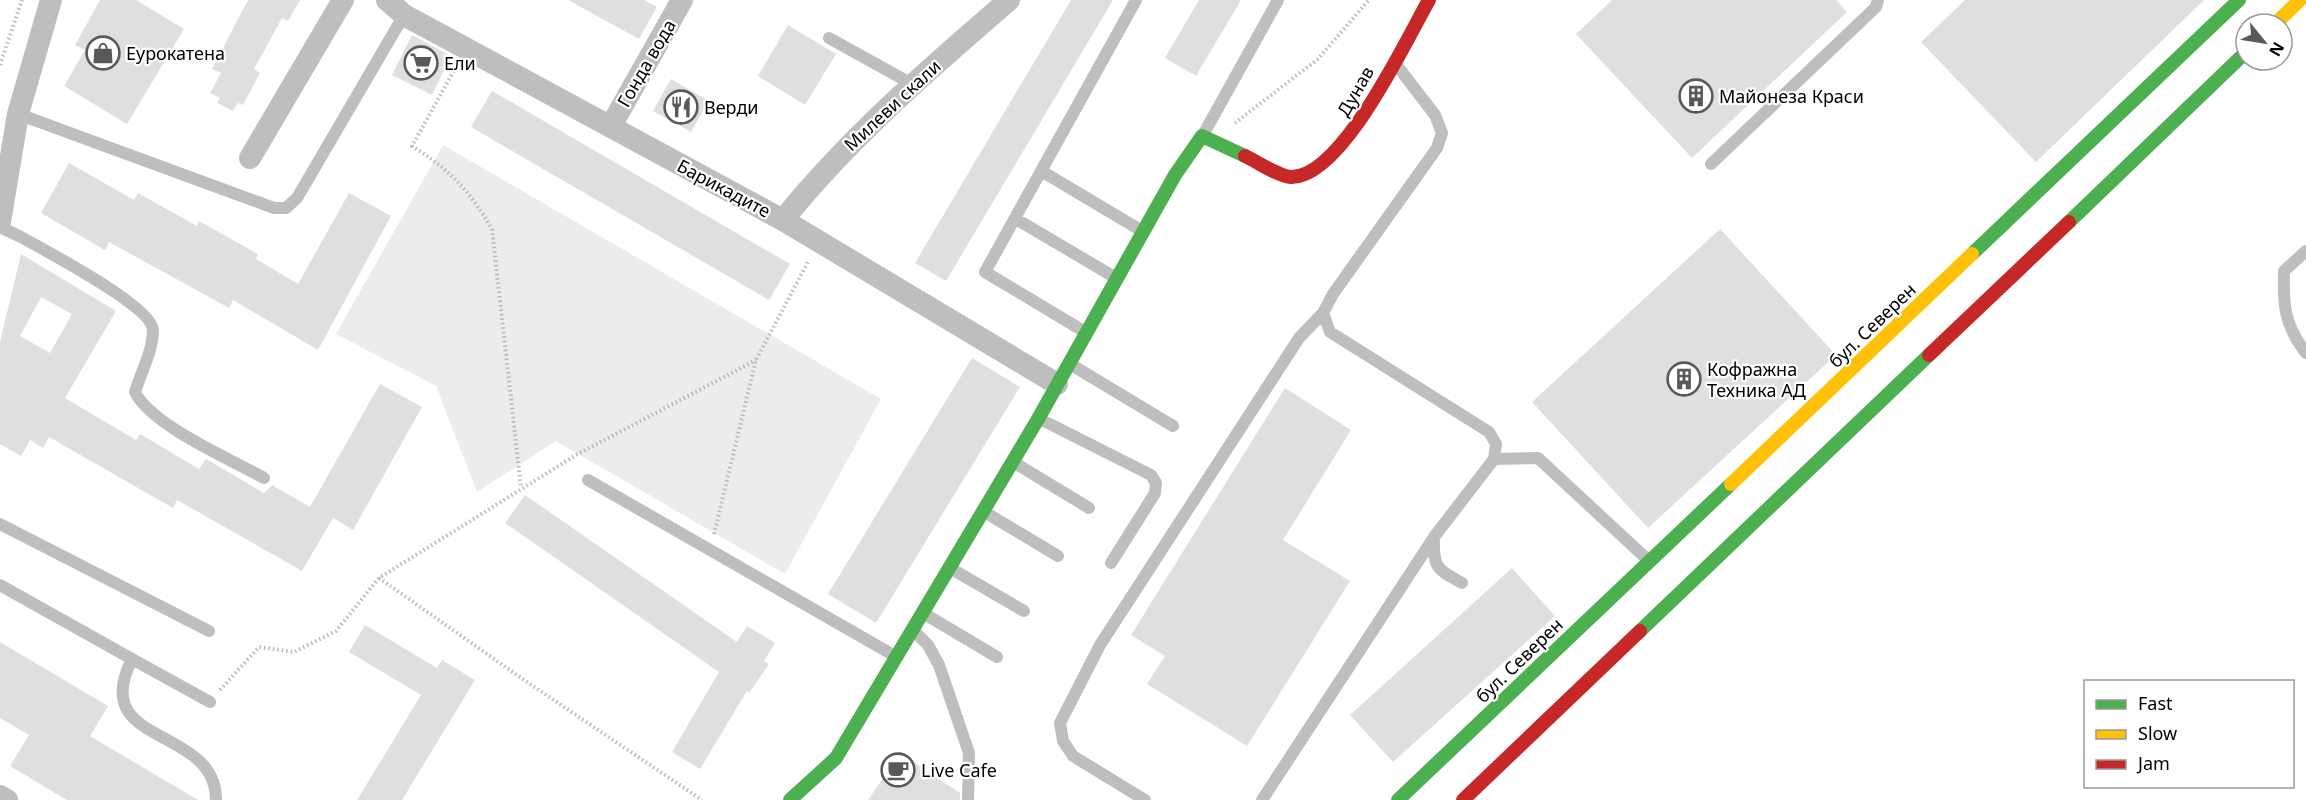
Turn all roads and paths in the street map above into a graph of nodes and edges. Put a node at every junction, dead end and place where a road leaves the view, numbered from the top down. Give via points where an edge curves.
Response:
1 (22, 0) edge
2 (51, 0) edge
3 (343, 0) edge
4 (682, 0) edge
5 (1009, 0) edge
6 (1137, 0) edge
7 (1278, 0) edge
8 (1369, 0) edge
9 (1429, 0) edge
10 (1878, 0) edge
11 (2239, 0) edge
12 (2300, 0) edge
13 (395, 7) edge
14 (2288, 12) edge
15 (829, 38) dead end
16 (466, 48) junction
17 (1394, 62) junction
18 (2234, 63) edge
19 (0, 65) edge
20 (912, 84) junction
21 (18, 114) junction
22 (611, 126) junction
23 (1202, 136) junction
24 (250, 158) dead end
25 (1711, 164) dead end
26 (1042, 172) junction
27 (1016, 219) junction
28 (783, 220) junction
29 (0, 222) edge
30 (0, 227) edge
31 (1143, 232) junction
32 (820, 241) junction
33 (2306, 250) edge
34 (1117, 279) junction
35 (1323, 314) junction
36 (1086, 333) junction
37 (2306, 353) edge
38 (756, 360) junction
39 (1069, 363) junction
40 (1058, 384) junction
41 (1038, 418) junction
42 (1173, 426) dead end
43 (1494, 459) junction
44 (1012, 461) junction
45 (264, 478) dead end
46 (588, 480) dead end
47 (521, 488) junction
48 (1089, 508) dead end
49 (982, 511) junction
50 (0, 524) edge
51 (1434, 537) junction
52 (710, 550) junction
53 (1059, 556) dead end
54 (1649, 561) junction
55 (1111, 563) dead end
56 (949, 568) junction
57 (379, 578) junction
58 (1462, 583) dead end
59 (0, 585) edge
60 (1023, 611) dead end
61 (922, 613) junction
62 (912, 629) junction
63 (209, 631) dead end
64 (896, 657) junction
65 (997, 657) dead end
66 (132, 659) junction
67 (210, 702) joint
68 (0, 796) edge
69 (7, 800) edge
70 (216, 800) edge
71 (702, 800) edge
72 (790, 800) edge
73 (968, 800) edge
74 (1145, 800) edge
75 (1262, 800) edge
76 (1398, 800) edge
77 (1463, 800) edge

1 - 19 path
2 - 21 street
3 - 24 street
4 - 22 street, Гонда вода
5 - 20 street, Милеви скали
6 - 26 lane
7 - 23 lane
8 - 23 path via 1318,59 1222,133
9 - 17 main road, Дунав
10 - 25 lane via 1876,7
11 - 54 main road, бул. Северен
12 - 14 main road
13 - 16 street, Барикадите
13 - 21 lane via 297,198 286,208 274,208
15 - 20 lane
16 - 22 street, Барикадите
16 - 47 path via 412,146 443,165 476,201 492,229
17 - 23 main road, Дунав via 1351,135 1328,160 1306,174 1290,177
17 - 35 lane via 1435,115 1442,133 1437,148 1333,294
18 - 77 main road
20 - 28 street, Милеви скали via 819,175
21 - 29 street
22 - 28 street, Барикадите
23 - 31 main road
26 - 27 lane
26 - 31 lane
27 - 34 lane
27 - 36 lane via 985,272
28 - 32 street, Барикадите
30 - 45 lane via 130,301 148,316 153,328 151,347 135,392 140,402 158,418
31 - 34 main road
32 - 38 path
32 - 40 street, Барикадите
33 - 37 lane via 2284,271 2283,308 2295,339
34 - 36 main road
35 - 43 lane via 1330,332 1489,432 1496,444
35 - 74 lane via 1299,338 1100,645 1060,723 1063,741 1073,756
36 - 39 main road
38 - 47 path
38 - 52 path
39 - 40 main road
39 - 42 lane
40 - 41 main road
41 - 44 main road
41 - 55 lane via 1151,475 1156,483 1155,493
43 - 51 lane
43 - 54 lane via 1538,458
44 - 48 lane
44 - 49 main road
46 - 52 lane
47 - 57 path
49 - 53 lane
49 - 56 main road
50 - 63 lane
51 - 58 lane via 1433,562 1442,573
51 - 75 lane
52 - 64 lane
54 - 76 main road, бул. Северен
56 - 60 lane
56 - 61 main road
57 - 67 path via 336,631 294,652 259,647
57 - 71 path
59 - 66 lane
61 - 62 main road
61 - 65 lane
62 - 64 main road
62 - 73 lane via 928,645 939,665 969,753
64 - 72 main road via 836,758
66 - 67 lane
66 - 70 lane via 123,676 123,699 131,718 204,762 216,785
68 - 69 street

